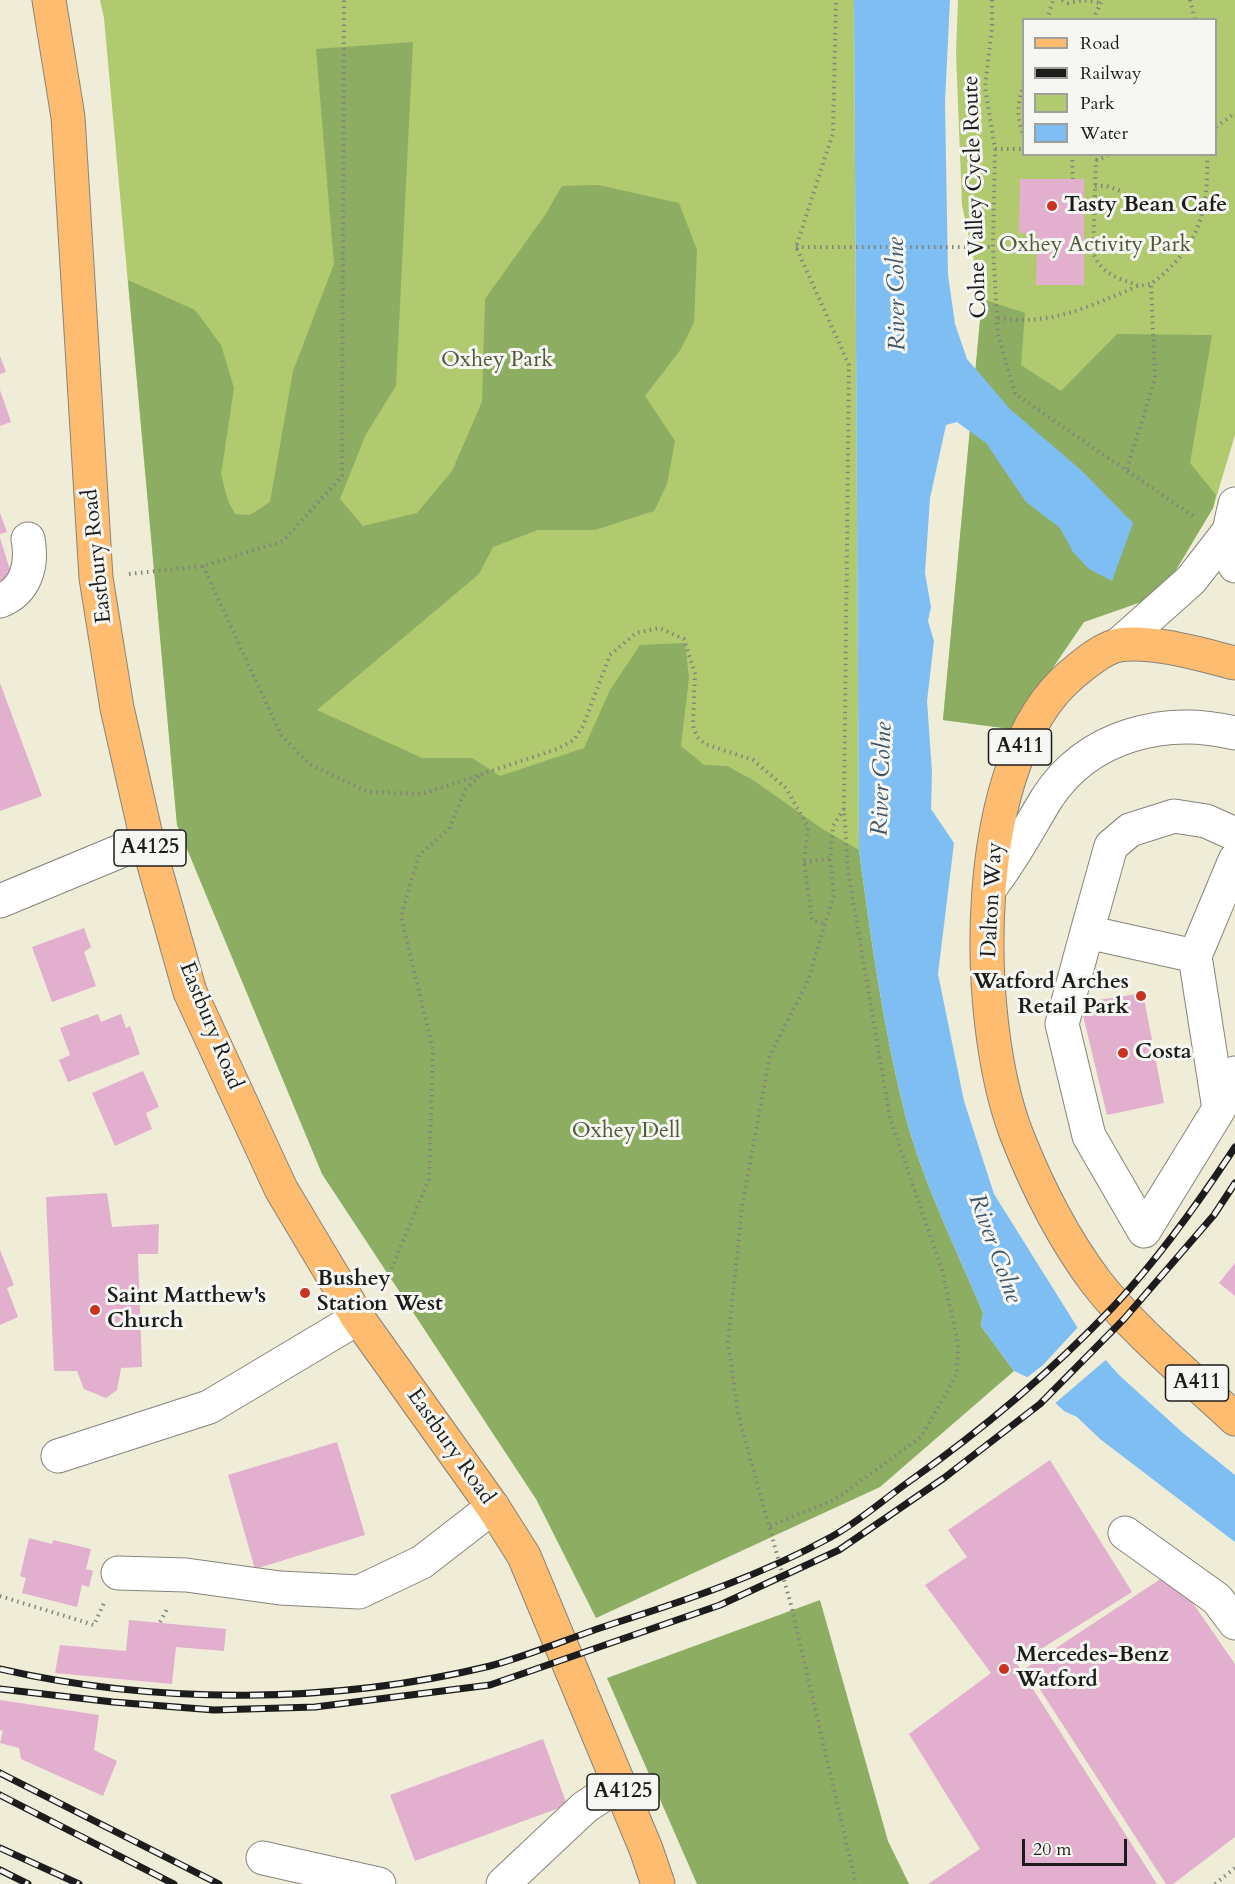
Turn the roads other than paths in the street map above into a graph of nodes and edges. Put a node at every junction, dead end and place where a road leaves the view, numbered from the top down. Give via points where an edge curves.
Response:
1 (49, 0) edge
2 (1221, 519) edge
3 (28, 539) dead end
4 (1235, 566) edge
5 (0, 601) edge
6 (1118, 645) junction
7 (1235, 663) edge
8 (1235, 733) edge
9 (1235, 834) edge
10 (147, 840) junction
11 (1235, 860) edge
12 (990, 888) junction
13 (0, 901) edge
14 (1087, 932) junction
15 (1195, 956) junction
16 (1235, 1073) edge
17 (1219, 1109) junction
18 (358, 1318) junction
19 (1235, 1419) edge
20 (58, 1456) dead end
21 (493, 1506) junction
22 (1125, 1533) dead end
23 (118, 1573) road end
24 (1235, 1623) edge
25 (620, 1784) junction
26 (263, 1858) dead end
27 (379, 1884) edge
28 (502, 1884) edge
29 (658, 1884) edge

1 - 10 main road, Eastbury Road / A4125 via 68,117 96,578 117,708
2 - 4 street
2 - 6 street via 1191,580
3 - 5 street via 31,554 26,578 11,597
6 - 7 main road via 1153,646
6 - 12 main road, Dalton Way / A411 via 1055,689 1035,715 1014,759 1002,799
8 - 12 street via 1168,726 1118,739 1091,753 1049,796 1012,861
9 - 14 street via 1206,821 1174,816 1130,830 1111,846
10 - 13 street
10 - 18 main road, Eastbury Road / A4125 via 190,992 281,1189
11 - 15 street
12 - 19 main road, Dalton Way / A411 via 987,931 991,1022 1016,1132 1059,1223 1097,1282 1159,1348
14 - 15 street
14 - 17 street via 1062,1023 1089,1136 1144,1231
15 - 17 street
16 - 17 street
18 - 20 street via 209,1407
18 - 21 main road, Eastbury Road / A4125
21 - 23 street via 422,1562 360,1592 280,1588 186,1575
21 - 25 main road, Eastbury Road / A4125 via 534,1577
22 - 24 street via 1217,1599
25 - 28 street via 585,1807
25 - 29 main road, Eastbury Road / A4125
26 - 27 street

